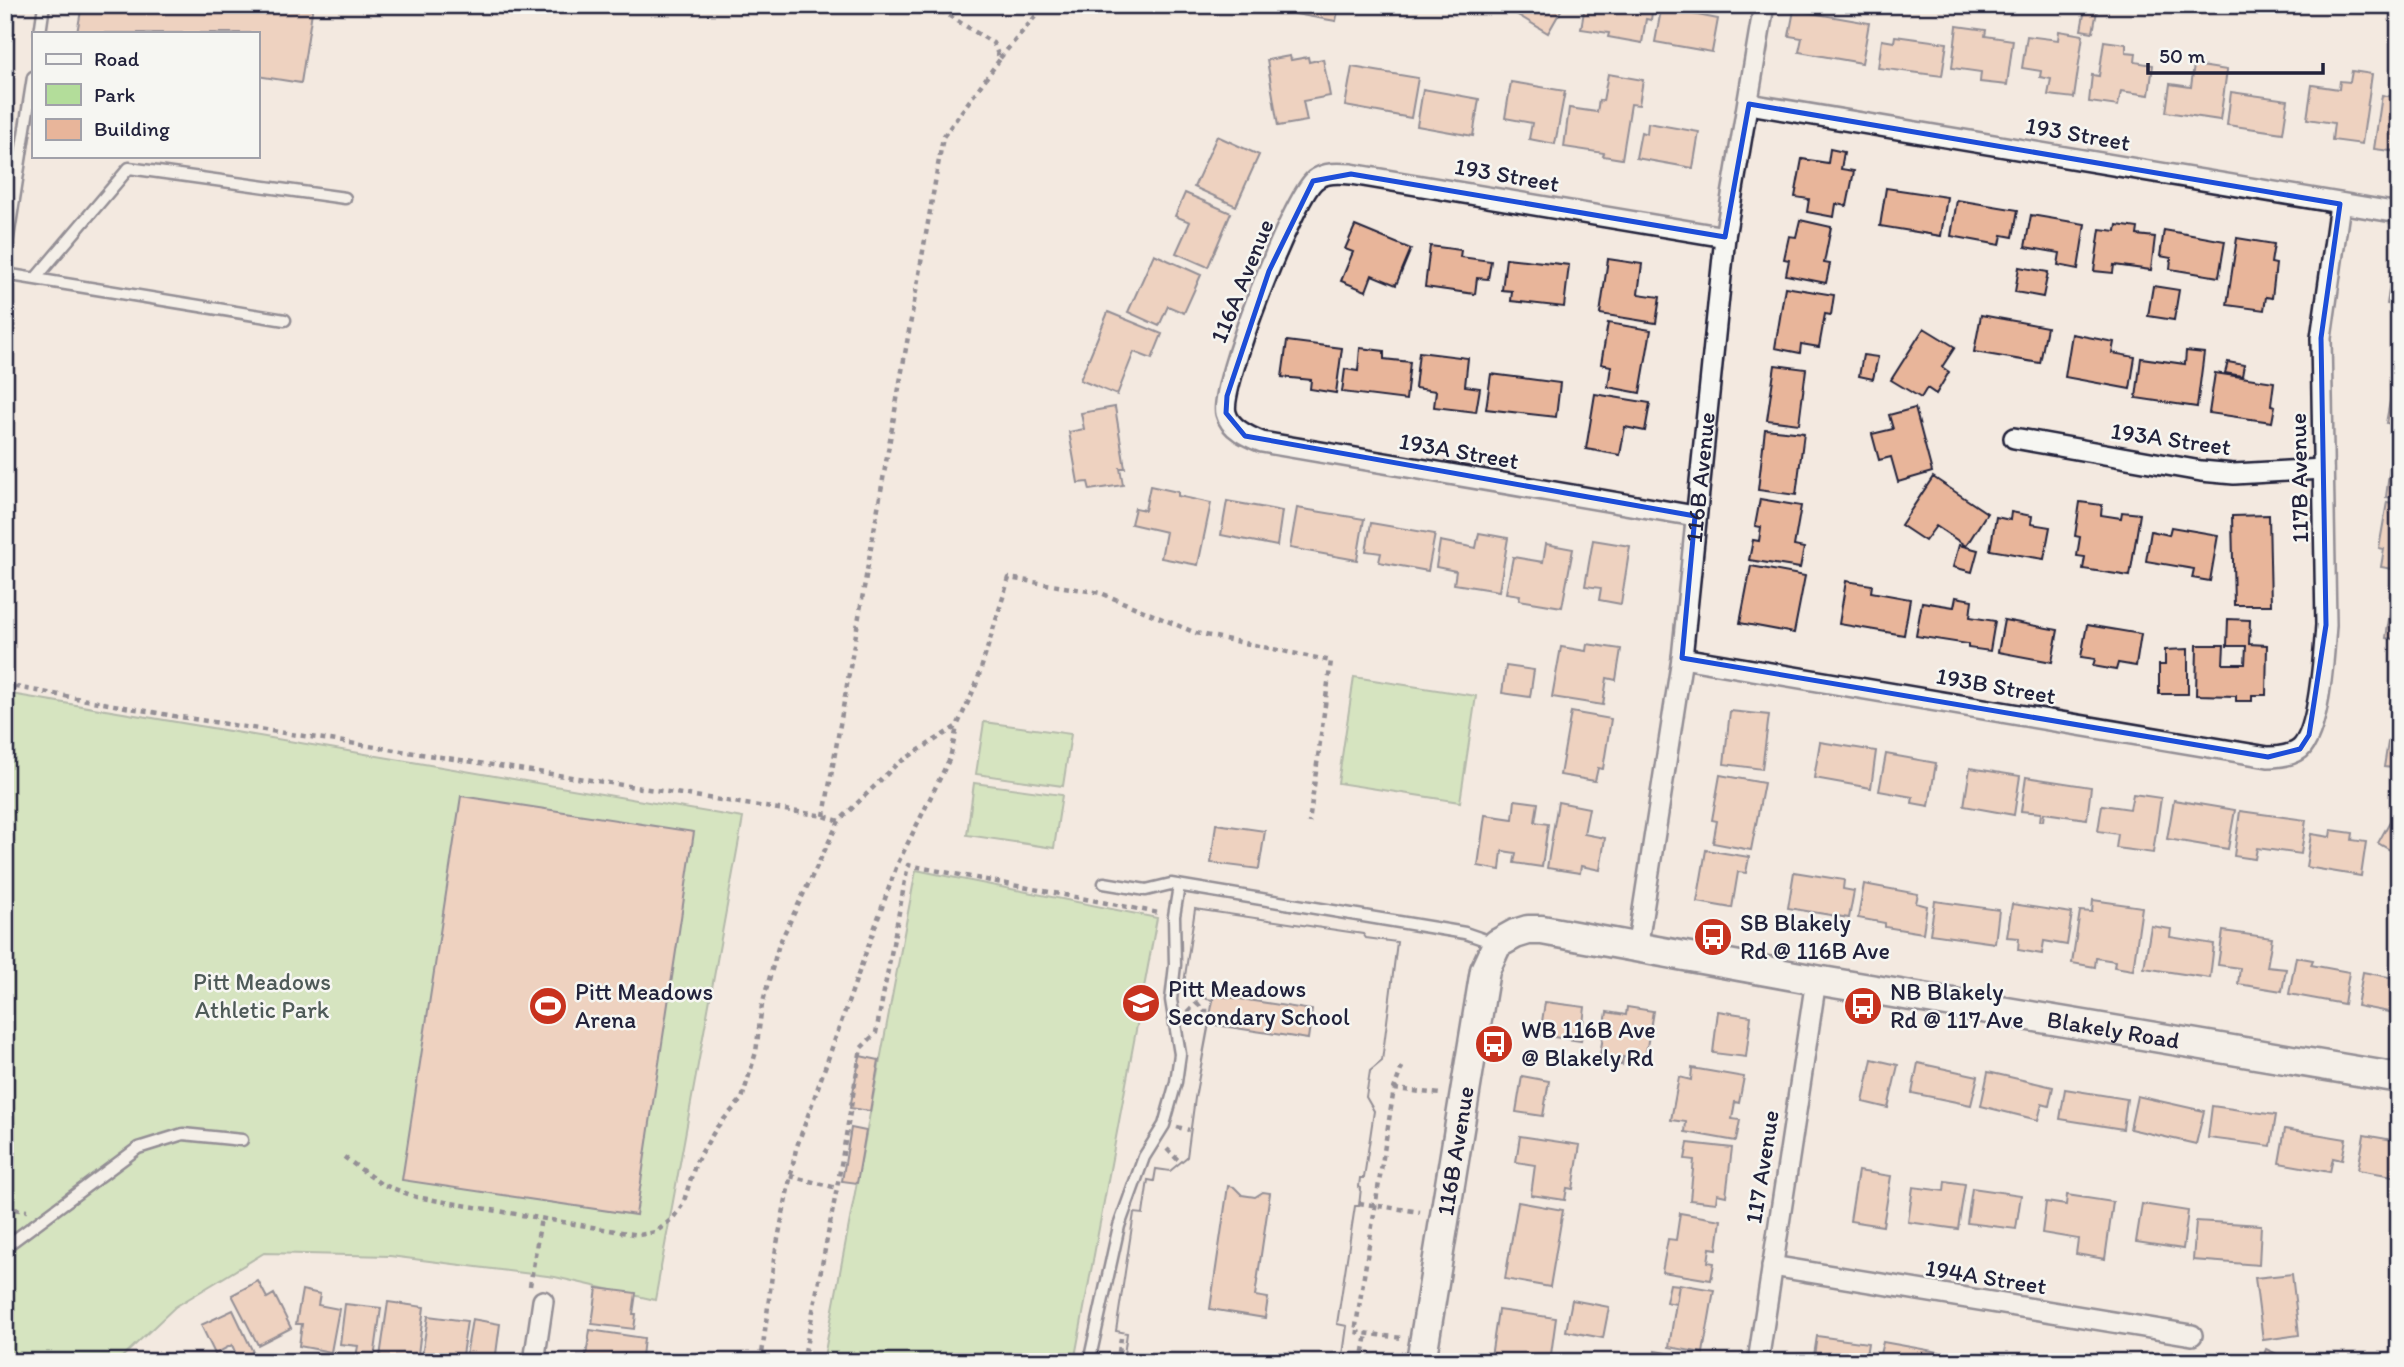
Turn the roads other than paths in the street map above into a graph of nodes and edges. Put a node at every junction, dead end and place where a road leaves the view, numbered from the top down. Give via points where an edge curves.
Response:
1 (44, 5) edge
2 (1764, 5) edge
3 (40, 32) edge
4 (32, 83) edge
5 (1749, 104) junction
6 (1322, 175) joint
7 (345, 198) dead end
8 (2340, 204) junction
9 (2399, 214) edge
10 (1725, 237) junction
11 (5, 257) edge
12 (5, 274) edge
13 (35, 279) junction
14 (285, 320) dead end
15 (1226, 414) joint
16 (2014, 438) dead end
17 (2323, 469) junction
18 (1695, 516) junction
19 (1682, 657) junction
20 (2300, 749) joint
21 (1104, 883) dead end
22 (1175, 885) junction
23 (1497, 944) junction
24 (1637, 949) junction
25 (1815, 980) junction
26 (2399, 1078) edge
27 (242, 1140) dead end
28 (5, 1247) edge
29 (1772, 1266) junction
30 (543, 1301) dead end
31 (2192, 1335) dead end
32 (1416, 1354) edge
33 (534, 1362) edge
34 (1089, 1362) edge
35 (1394, 1362) edge
36 (1758, 1362) edge

1 - 3 lane
2 - 5 street, 116B Avenue
4 - 11 lane
5 - 8 street, 193 Street
5 - 10 street, 116B Avenue
6 - 10 street, 193 Street via 1351,174
6 - 15 street, 116A Avenue via 1304,195 1269,271 1234,367
7 - 13 lane via 129,168
8 - 9 street, 193 Street
8 - 17 street, 117B Avenue via 2321,338
10 - 18 street, 116B Avenue
12 - 13 lane
13 - 14 lane
15 - 18 street, 193A Street via 1245,436 1262,442
16 - 17 street, 193A Street via 2201,471 2234,474
17 - 20 street, 117B Avenue via 2324,653 2314,720
18 - 19 street, 116B Avenue
19 - 20 street, 193B Street via 2268,757
19 - 24 street, 116B Avenue
21 - 22 lane via 1146,890
22 - 23 lane via 1465,933
22 - 34 lane via 1171,1000 1180,1054 1176,1083 1164,1125 1144,1157 1119,1226
23 - 24 street, Blakely Road via 1515,934 1542,930
23 - 32 street, 116B Avenue via 1485,970
24 - 25 street, Blakely Road
25 - 26 street, Blakely Road
25 - 29 street, 117 Avenue
27 - 28 lane via 183,1134 138,1149
29 - 31 street, 194A Street
29 - 36 street, 117 Avenue
30 - 33 street
32 - 35 lane

